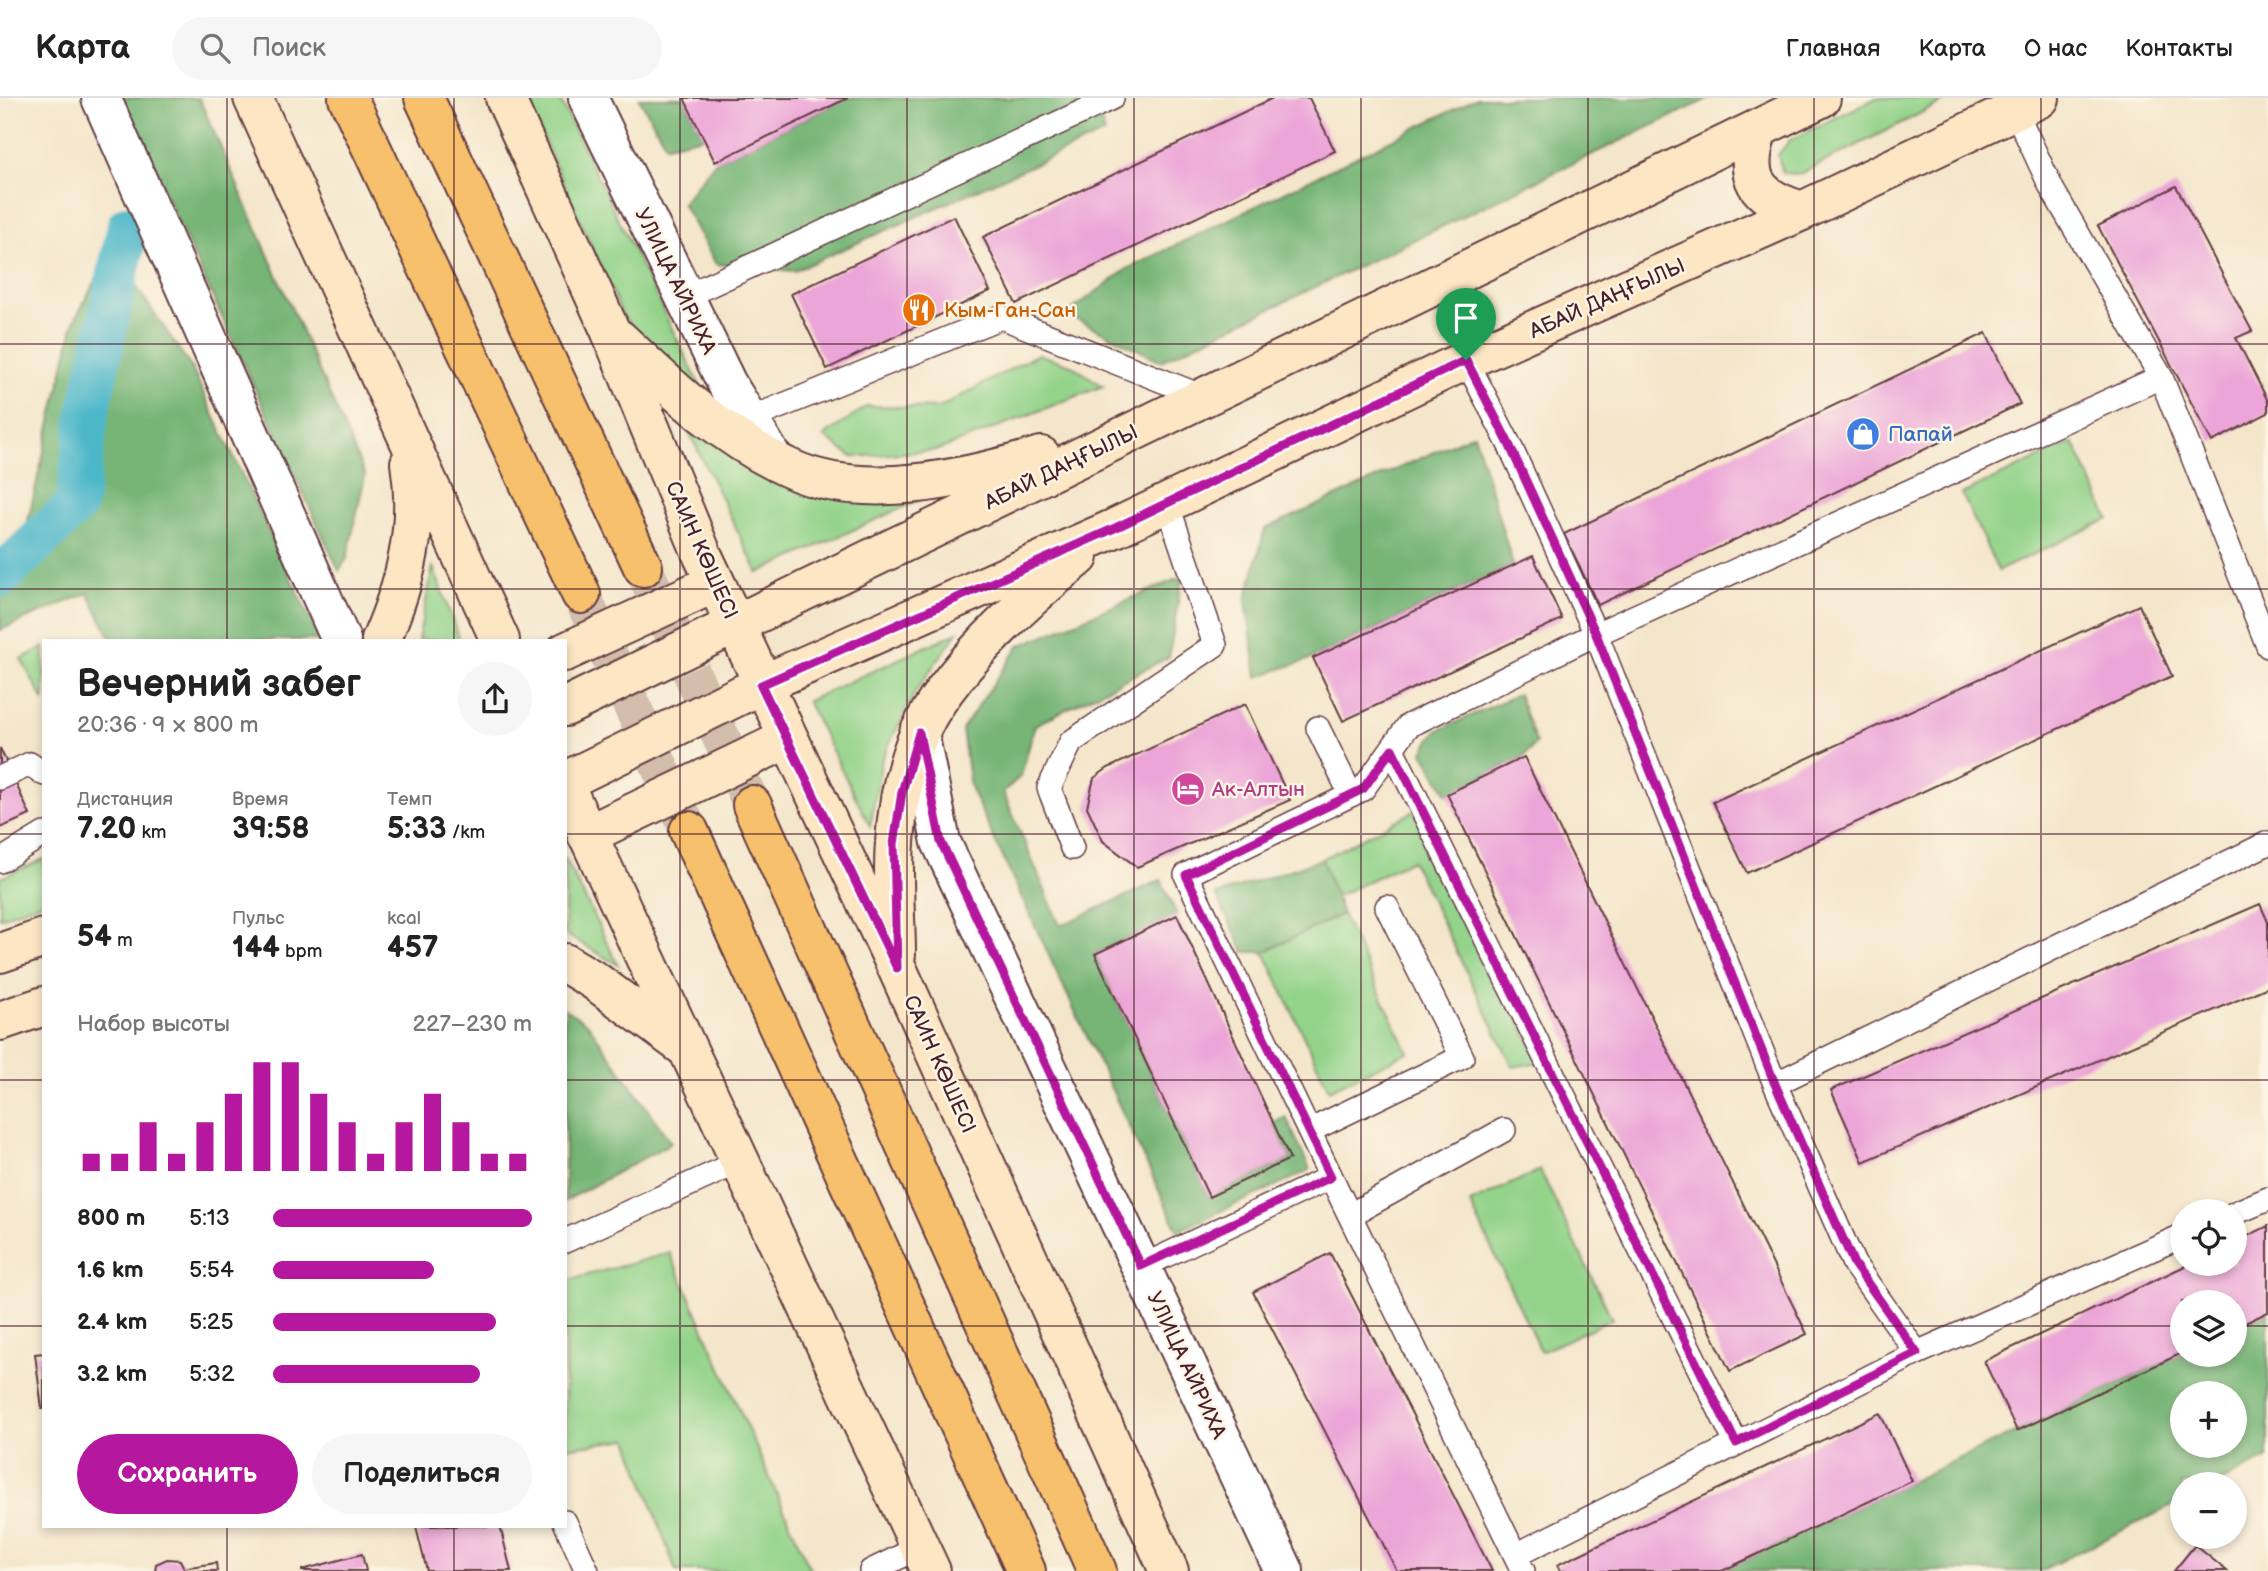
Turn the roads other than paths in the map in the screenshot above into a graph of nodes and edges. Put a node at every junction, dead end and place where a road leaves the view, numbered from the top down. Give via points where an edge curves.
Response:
1 (101, 98) edge
2 (253, 98) edge
3 (348, 98) edge
4 (425, 98) edge
5 (505, 98) edge
6 (588, 98) edge
7 (1112, 98) edge
8 (1821, 98) edge
9 (2027, 104) edge
10 (1758, 130) junction
11 (1802, 211) junction
12 (684, 297) junction
13 (610, 330) junction
14 (1466, 360) junction
15 (2161, 377) junction
16 (1201, 396) junction
17 (749, 419) junction
18 (1150, 423) junction
19 (405, 426) junction
20 (773, 459) junction
21 (1167, 503) junction
22 (1115, 528) junction
23 (643, 567) tunnel mouth
24 (715, 583) junction
25 (581, 593) tunnel mouth
26 (736, 627) junction
27 (1596, 634) junction
28 (341, 639) edge
29 (381, 639) edge
30 (500, 639) edge
31 (2268, 646) edge
32 (567, 651) edge
33 (761, 685) junction
34 (567, 707) edge
35 (1318, 728) dead end
36 (919, 733) junction
37 (787, 739) junction
38 (1392, 749) junction
39 (42, 773) edge
40 (0, 778) edge
41 (567, 782) edge
42 (567, 788) edge
43 (1351, 795) junction
44 (752, 805) tunnel mouth
45 (689, 831) tunnel mouth
46 (42, 835) edge
47 (587, 835) junction
48 (2268, 843) edge
49 (1072, 848) dead end
50 (0, 861) edge
51 (1387, 907) dead end
52 (42, 939) edge
53 (0, 953) edge
54 (567, 964) edge
55 (897, 968) junction
56 (42, 1007) edge
57 (0, 1021) edge
58 (689, 1050) junction
59 (1775, 1084) junction
60 (1504, 1130) dead end
61 (1309, 1131) junction
62 (741, 1161) junction
63 (1331, 1177) junction
64 (2268, 1199) edge
65 (2247, 1208) edge
66 (1350, 1215) junction
67 (567, 1240) edge
68 (2170, 1241) edge
69 (1141, 1266) junction
70 (1917, 1353) junction
71 (1736, 1443) junction
72 (567, 1526) edge
73 (925, 1559) edge
74 (1520, 1563) edge
75 (587, 1571) edge
76 (871, 1571) edge
77 (1026, 1571) edge
78 (1097, 1571) edge
79 (1169, 1571) edge
80 (1284, 1571) edge

1 - 28 street
2 - 19 main road
3 - 25 main road
4 - 23 main road
5 - 13 main road, САИН КӨШЕСІ
6 - 12 street, УЛИЦА АЙРИХА
7 - 12 lane
8 - 10 main road, АБАЙ ДАҢҒЫЛЫ
9 - 11 main road, АБАЙ ДАҢҒЫЛЫ
9 - 15 lane via 2052,189
10 - 11 main road via 1750,154 1752,178 1763,194
10 - 16 main road, АБАЙ ДАҢҒЫЛЫ
11 - 14 main road, АБАЙ ДАҢҒЫЛЫ
12 - 17 street, УЛИЦА АЙРИХА
13 - 20 main road via 693,409
13 - 24 main road, САИН КӨШЕСІ
14 - 21 main road, АБАЙ ДАҢҒЫЛЫ
14 - 27 lane
15 - 27 lane
15 - 31 lane
16 - 17 lane via 1001,317
16 - 18 main road, АБАЙ ДАҢҒЫЛЫ
17 - 20 street, УЛИЦА АЙРИХА
18 - 20 main road via 985,473 907,486 838,481 790,469
18 - 26 main road, АБАЙ ДАҢҒЫЛЫ
19 - 29 main road via 416,499 412,545 397,603
19 - 30 main road
21 - 22 main road, АБАЙ ДАҢҒЫЛЫ
21 - 49 lane via 1215,645 1071,742 1049,788
22 - 33 main road, АБАЙ ДАҢҒЫЛЫ
22 - 36 main road via 1008,621 954,680
24 - 26 main road, САИН КӨШЕСІ
24 - 32 main road
26 - 33 main road, САИН КӨШЕСІ
26 - 34 main road, АБАЙ ДАҢҒЫЛЫ
27 - 38 lane via 1408,726
27 - 59 lane
33 - 37 main road, САИН КӨШЕСІ
33 - 41 main road, АБАЙ ДАҢҒЫЛЫ
35 - 43 lane
36 - 55 main road via 902,792 894,844
36 - 69 street, УЛИЦА АЙРИХА via 941,842
37 - 47 main road
37 - 55 main road, САИН КӨШЕСІ
38 - 43 lane via 1363,789
38 - 71 lane
39 - 40 lane via 30,764
42 - 47 main road
43 - 61 lane via 1186,875
44 - 78 main road
45 - 77 main road
46 - 50 lane
47 - 58 main road
48 - 59 lane
51 - 61 lane via 1462,1057
52 - 53 main road
54 - 58 main road
55 - 79 main road, САИН КӨШЕСІ
56 - 57 main road
58 - 62 main road
59 - 70 lane via 1854,1264
60 - 66 lane
61 - 63 lane
62 - 67 lane
62 - 73 main road
63 - 66 lane
63 - 69 lane
64 - 65 lane
66 - 74 lane
68 - 70 lane
69 - 80 street, УЛИЦА АЙРИХА
70 - 71 lane
71 - 74 lane
72 - 75 lane
73 - 76 lane

